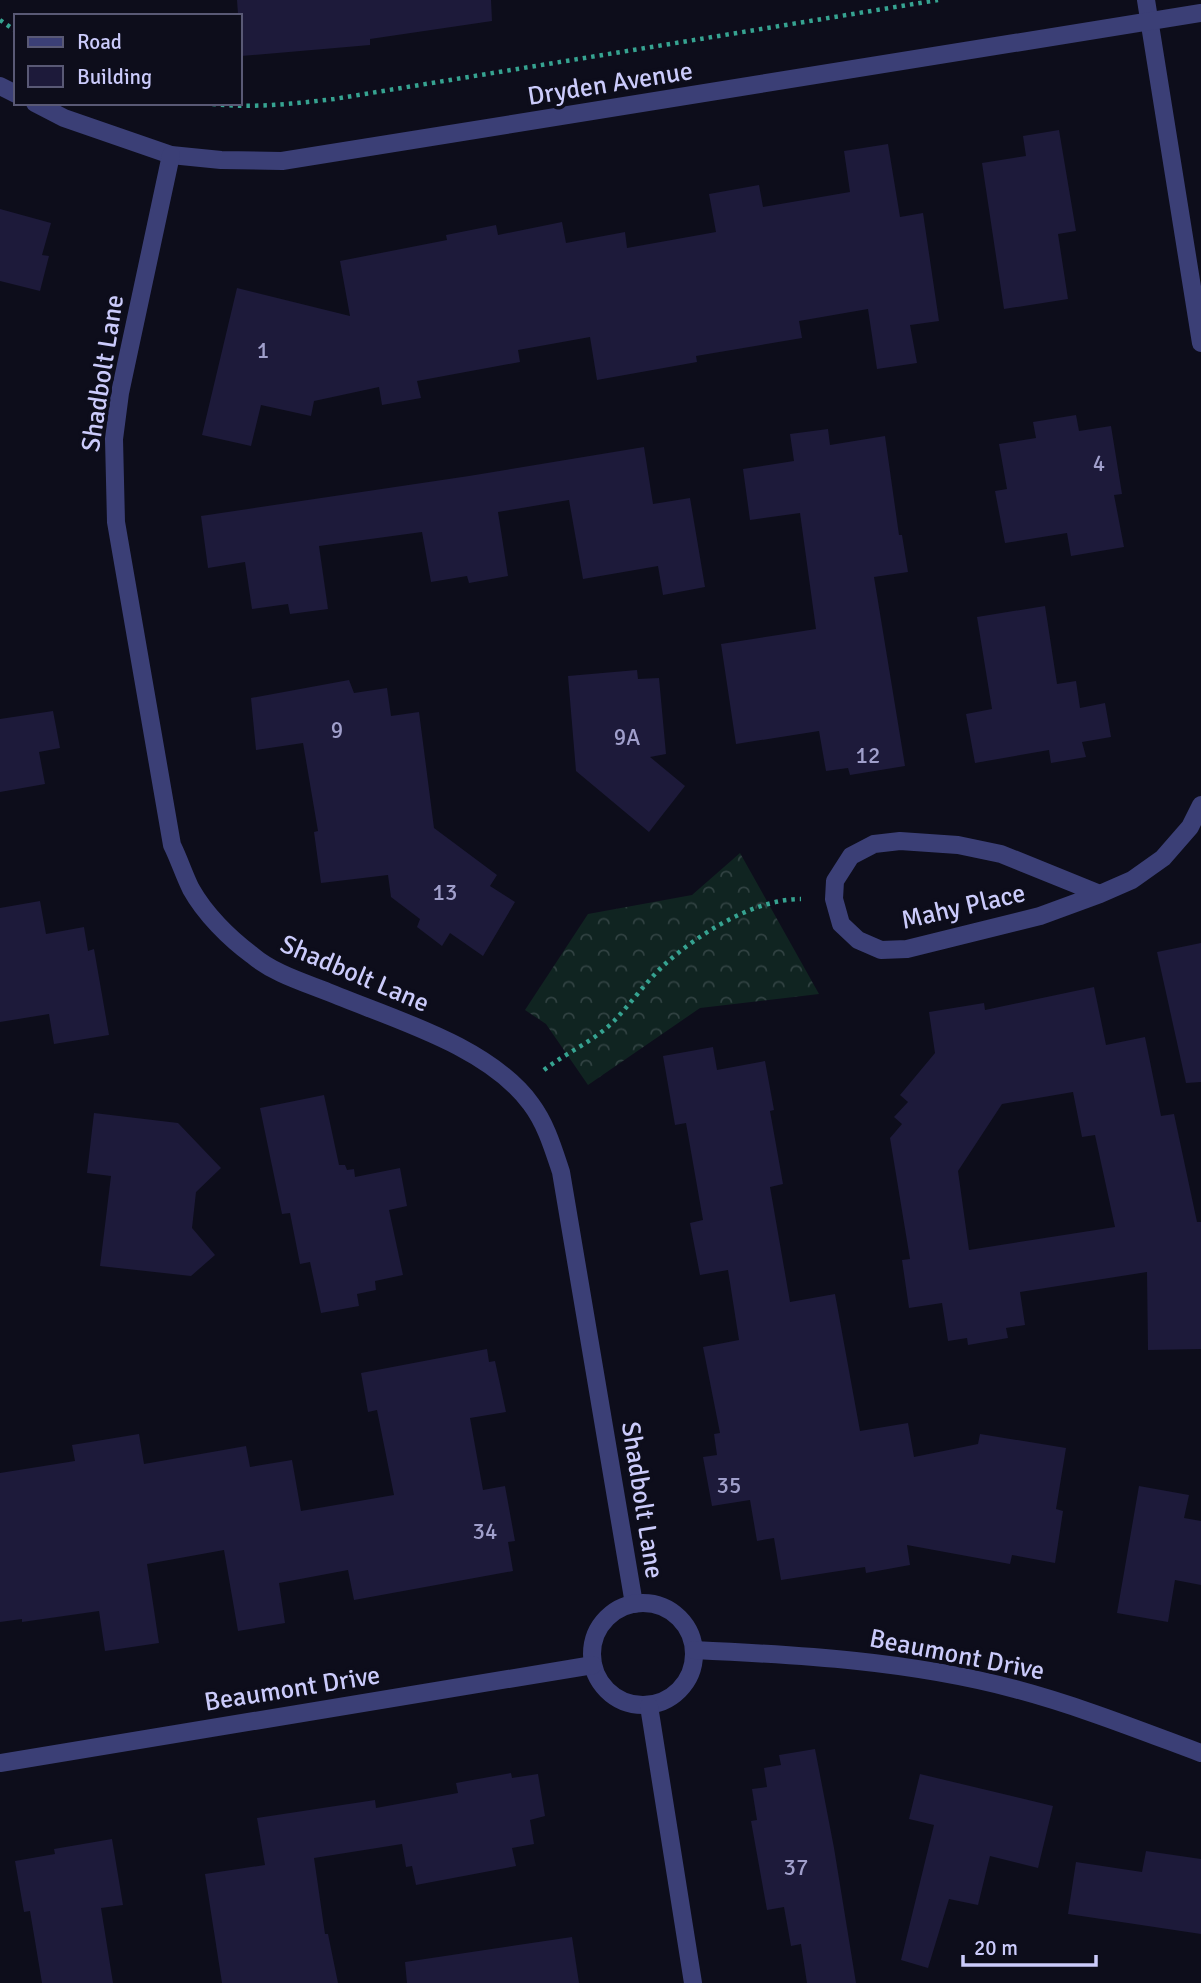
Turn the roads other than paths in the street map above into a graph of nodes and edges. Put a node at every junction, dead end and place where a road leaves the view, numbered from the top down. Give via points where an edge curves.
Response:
1 (1146, 0) edge
2 (1201, 13) edge
3 (1149, 21) junction
4 (39, 105) edge
5 (171, 155) junction
6 (1201, 343) edge
7 (1201, 805) edge
8 (1100, 894) junction
9 (634, 1604) junction
10 (694, 1650) junction
11 (593, 1665) junction
12 (649, 1706) junction
13 (1201, 1753) edge
14 (0, 1763) edge
15 (694, 1983) edge

1 - 3 street
2 - 3 street, Dryden Avenue
3 - 5 street, Dryden Avenue via 282,161
3 - 6 street
4 - 5 street, Dryden Avenue
5 - 9 street, Shadbolt Lane via 120,393 113,484 172,845 192,890 219,925 253,957 482,1061 530,1103 548,1132 561,1172
7 - 8 street, Mahy Place via 1190,827 1163,858 1132,880
8 - 8 street, Mahy Place via 1040,916 881,950 858,940 841,924 834,900 835,881 851,856 874,844 900,841 1001,854
9 - 10 street via 648,1603 674,1614 691,1636
9 - 11 street via 612,1615 596,1633
10 - 12 street via 692,1670 682,1687 668,1700
10 - 13 street, Beaumont Drive via 839,1658 926,1670 1014,1688
11 - 12 street via 607,1692 634,1705
11 - 14 street, Beaumont Drive
12 - 15 street

